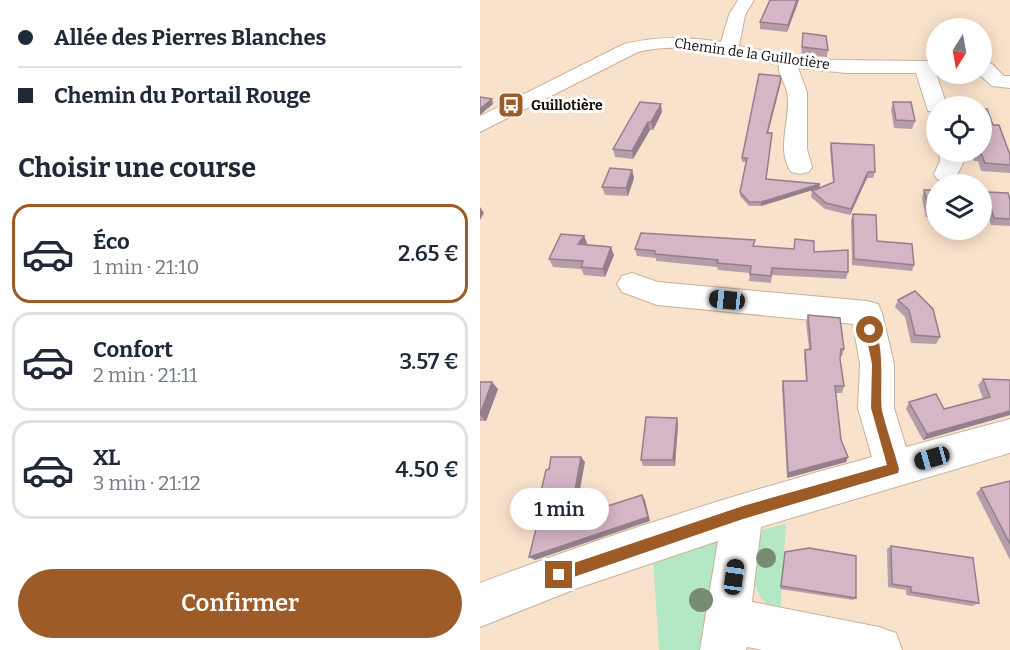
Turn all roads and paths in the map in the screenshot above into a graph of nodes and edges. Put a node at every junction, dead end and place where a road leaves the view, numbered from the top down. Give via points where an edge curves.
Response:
1 (746, 0) edge
2 (729, 50) junction
3 (790, 61) junction
4 (926, 67) edge
5 (992, 68) edge
6 (1010, 68) edge
7 (992, 76) edge
8 (1010, 82) edge
9 (480, 125) edge
10 (800, 166) dead end
11 (632, 284) dead end
12 (1010, 436) edge
13 (894, 469) junction
14 (743, 512) junction
15 (480, 605) edge
16 (725, 635) edge
17 (879, 650) edge

1 - 2 street via 737,15
2 - 3 street, Chemin de la Guillotière
2 - 9 street, Chemin de la Guillotière via 669,42 640,44
3 - 4 street, Chemin de la Guillotière
3 - 10 street via 788,72 797,96 795,156
5 - 6 street
7 - 8 street via 999,82
11 - 13 street via 657,293 867,313 877,364 876,408
12 - 13 street
13 - 14 street
14 - 15 street via 578,567
14 - 16 street
16 - 17 street

